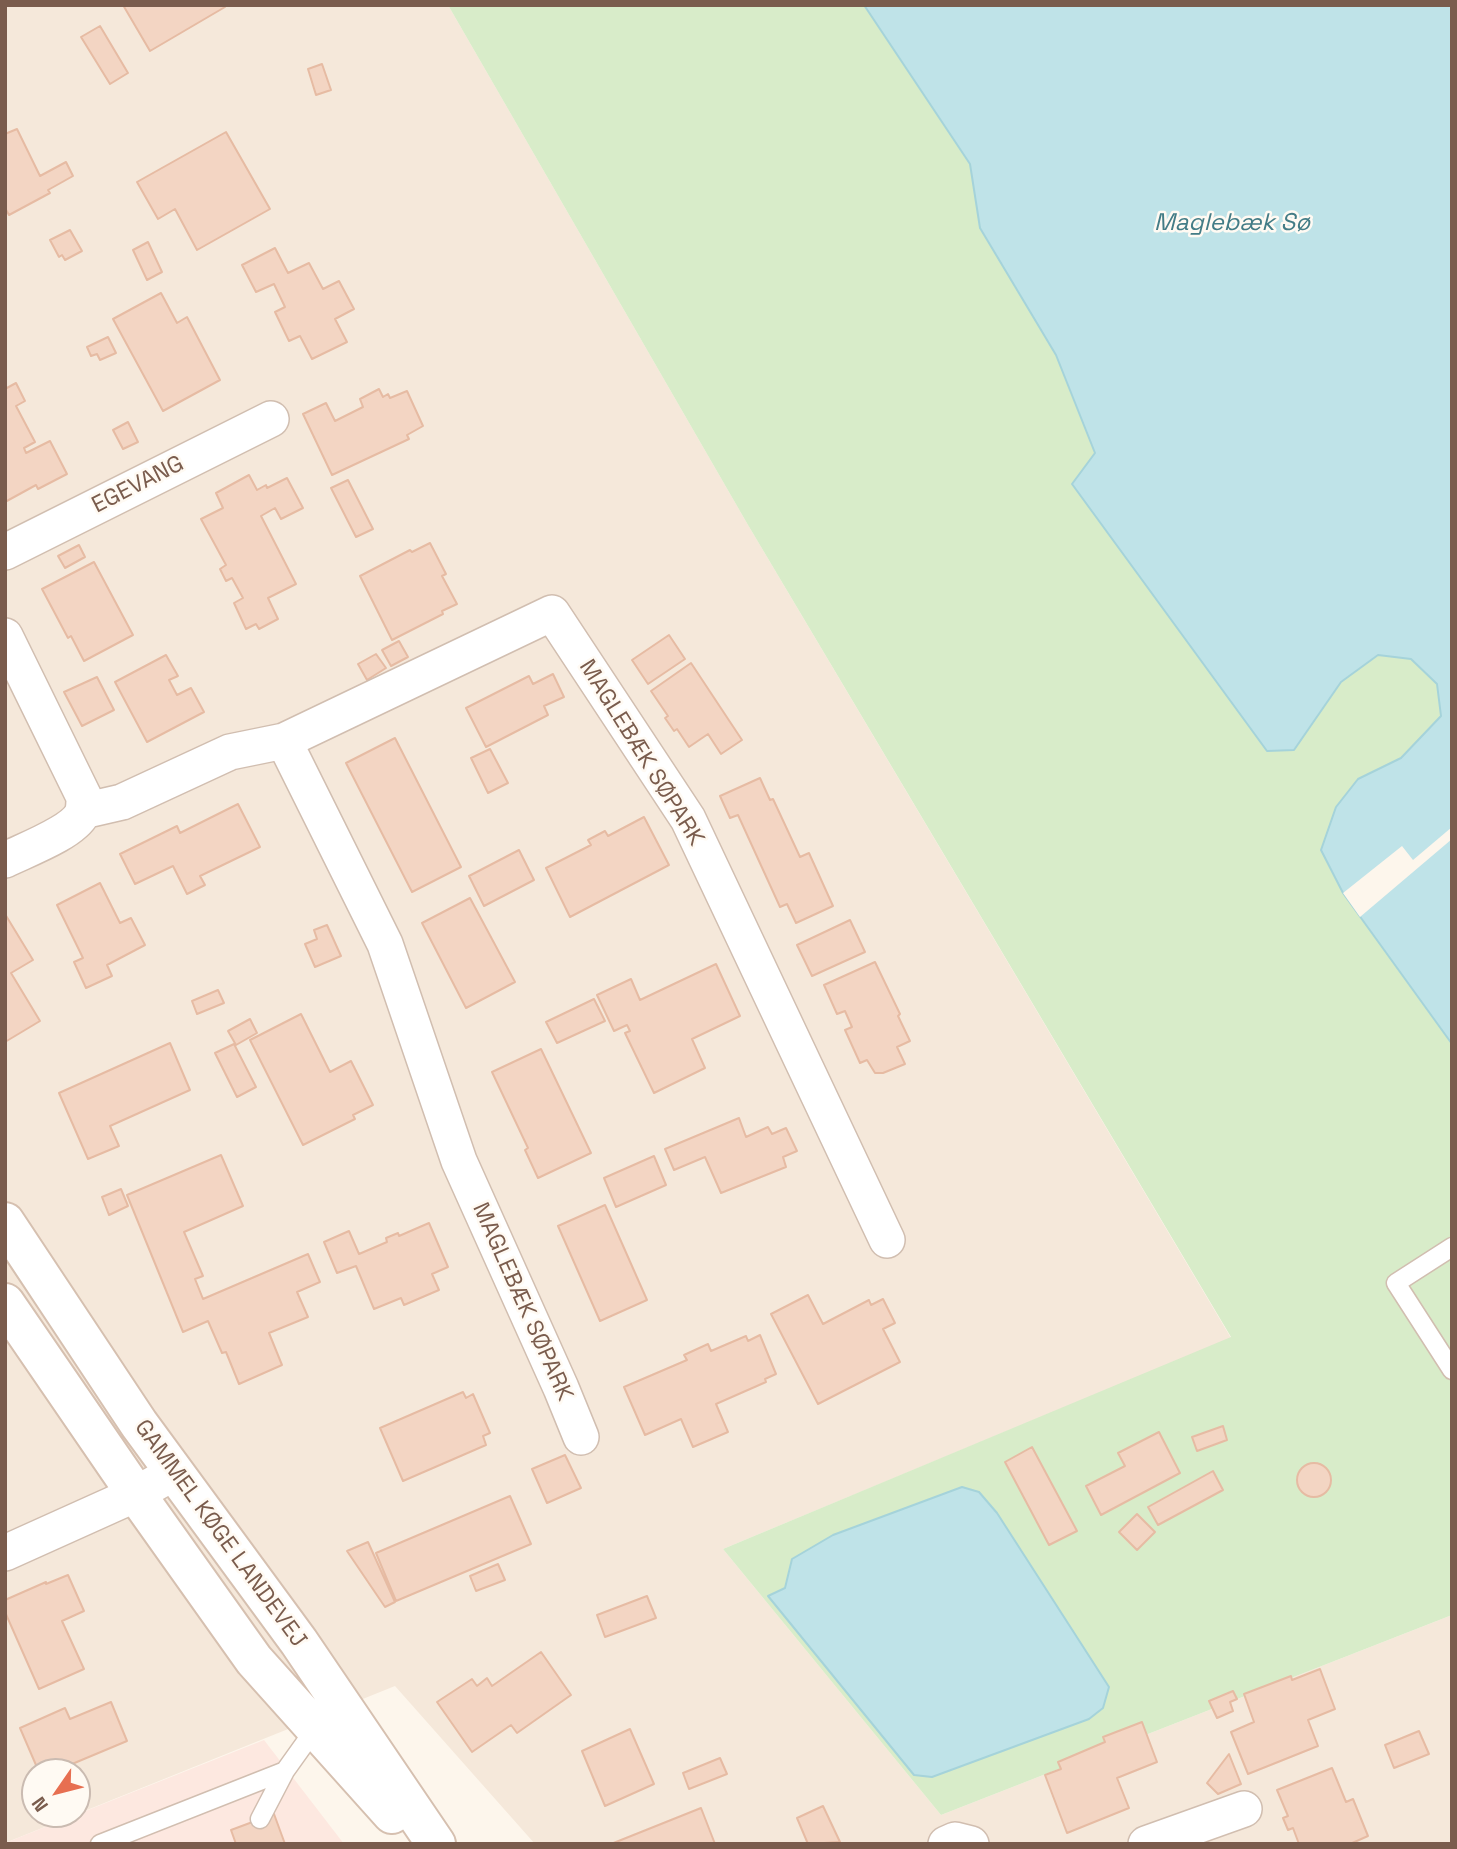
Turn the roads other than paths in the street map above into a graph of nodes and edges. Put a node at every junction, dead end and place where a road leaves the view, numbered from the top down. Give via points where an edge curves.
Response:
1 (271, 419) dead end
2 (5, 552) edge
3 (5, 636) edge
4 (284, 741) junction
5 (83, 811) junction
6 (5, 860) edge
7 (5, 1222) edge
8 (887, 1240) dead end
9 (1452, 1247) edge
10 (5, 1303) edge
11 (1452, 1370) edge
12 (581, 1437) dead end
13 (175, 1472) junction
14 (136, 1494) junction
15 (5, 1553) edge
16 (315, 1729) junction
17 (285, 1771) junction
18 (1244, 1809) dead end
19 (260, 1819) dead end
20 (100, 1844) edge
21 (418, 1844) edge
22 (436, 1844) edge
23 (946, 1844) edge
24 (971, 1844) edge
25 (1146, 1844) edge

1 - 2 street, EGEVANG
3 - 5 street via 79,785
4 - 5 street, MAGLEBÆK SØPARK via 230,752 122,802
4 - 8 street, MAGLEBÆK SØPARK via 552,613 688,819
4 - 12 street, MAGLEBÆK SØPARK via 385,944 459,1161
5 - 6 street via 65,829
7 - 13 main road, GAMMEL KØGE LANDEVEJ
9 - 11 lane via 1396,1283
10 - 14 main road, GAMMEL KØGE LANDEVEJ
13 - 14 street
13 - 22 main road, GAMMEL KØGE LANDEVEJ via 299,1642
14 - 15 street
14 - 16 main road, GAMMEL KØGE LANDEVEJ via 254,1660
16 - 17 lane
16 - 21 main road, GAMMEL KØGE LANDEVEJ
17 - 19 lane
17 - 20 lane
18 - 25 street
23 - 24 street via 955,1840

